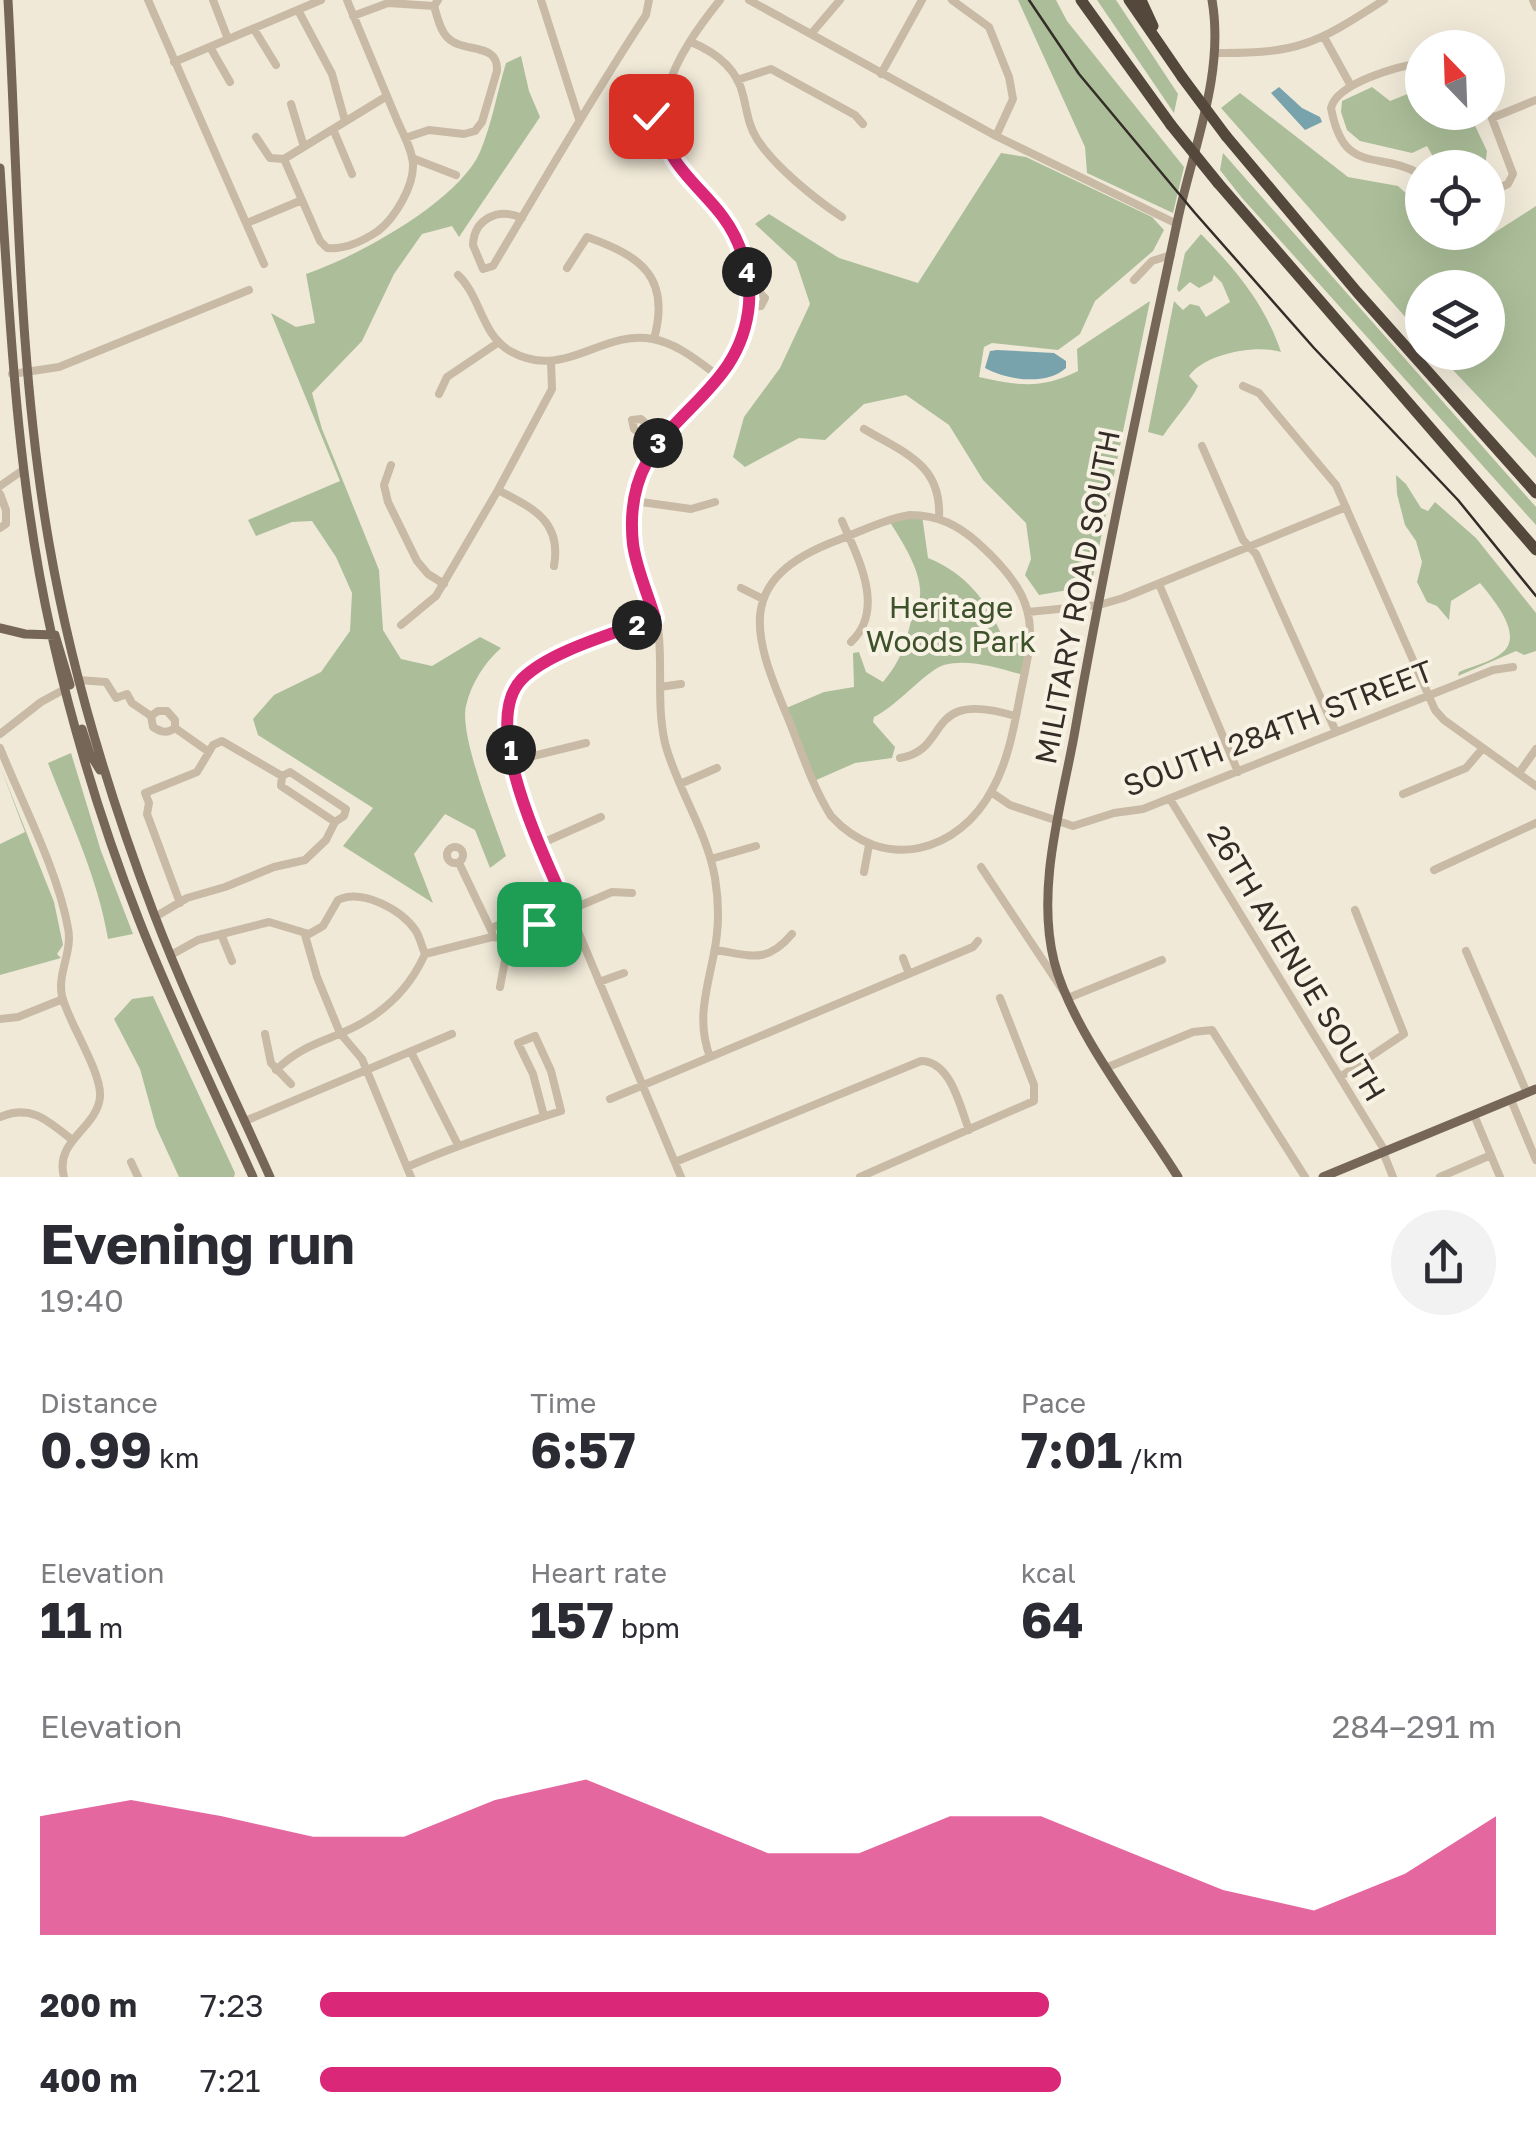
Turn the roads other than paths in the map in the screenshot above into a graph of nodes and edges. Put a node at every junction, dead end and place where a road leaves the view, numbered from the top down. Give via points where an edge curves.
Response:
1 (8, 0) edge
2 (148, 0) edge
3 (213, 0) edge
4 (286, 0) edge
5 (321, 0) edge
6 (347, 0) edge
7 (541, 0) edge
8 (649, 0) edge
9 (720, 0) edge
10 (749, 0) edge
11 (840, 0) edge
12 (922, 0) edge
13 (952, 0) edge
14 (1081, 0) edge
15 (1129, 0) edge
16 (1141, 0) edge
17 (1212, 0) edge
18 (1384, 0) edge
19 (1532, 0) edge
20 (436, 3) edge
21 (1536, 7) edge
22 (295, 11) junction
23 (353, 16) junction
24 (254, 29) junction
25 (811, 34) junction
26 (1324, 38) junction
27 (228, 39) junction
28 (691, 42) junction
29 (210, 47) junction
30 (1216, 53) junction
31 (174, 62) junction
32 (1170, 62) junction
33 (276, 65) dead end
34 (1405, 69) edge
35 (880, 74) junction
36 (737, 80) junction
37 (230, 82) dead end
38 (1351, 86) junction
39 (387, 96) junction
40 (1536, 100) edge
41 (291, 104) dead end
42 (1505, 113) edge
43 (662, 115) junction
44 (579, 119) junction
45 (345, 121) junction
46 (862, 124) dead end
47 (333, 129) junction
48 (664, 131) junction
49 (996, 136) junction
50 (256, 138) dead end
51 (404, 138) junction
52 (304, 147) junction
53 (1505, 153) edge
54 (412, 158) junction
55 (284, 159) junction
56 (1405, 167) edge
57 (0, 168) edge
58 (352, 174) dead end
59 (456, 175) dead end
60 (1505, 185) edge
61 (302, 200) junction
62 (522, 218) junction
63 (842, 218) dead end
64 (247, 223) junction
65 (1176, 224) junction
66 (1171, 254) junction
67 (264, 264) dead end
68 (567, 268) dead end
69 (458, 275) dead end
70 (1134, 280) dead end
71 (249, 290) dead end
72 (749, 292) junction
73 (748, 307) junction
74 (654, 339) junction
75 (499, 342) junction
76 (551, 362) junction
77 (26, 371) junction
78 (12, 374) junction
79 (720, 378) junction
80 (1243, 386) dead end
81 (439, 394) dead end
82 (864, 429) dead end
83 (1202, 446) dead end
84 (391, 465) dead end
85 (23, 470) junction
86 (0, 486) edge
87 (498, 490) junction
88 (1536, 493) edge
89 (0, 494) edge
90 (634, 502) junction
91 (714, 502) dead end
92 (1346, 506) junction
93 (939, 518) junction
94 (842, 521) dead end
95 (0, 528) edge
96 (848, 536) junction
97 (1249, 546) junction
98 (1536, 550) edge
99 (554, 566) dead end
100 (444, 584) junction
101 (1159, 584) junction
102 (740, 588) dead end
103 (764, 599) junction
104 (1099, 605) junction
105 (1028, 612) junction
106 (655, 618) junction
107 (401, 626) dead end
108 (0, 628) edge
109 (51, 633) junction
110 (851, 642) dead end
111 (1512, 668) dead end
112 (78, 680) junction
113 (681, 684) dead end
114 (660, 686) junction
115 (65, 690) junction
116 (1428, 696) junction
117 (151, 716) junction
118 (1016, 716) junction
119 (0, 717) edge
120 (175, 728) junction
121 (3, 732) edge
122 (1336, 732) junction
123 (586, 744) dead end
124 (0, 748) edge
125 (1483, 748) junction
126 (1536, 748) edge
127 (209, 752) junction
128 (900, 758) dead end
129 (514, 762) junction
130 (717, 768) dead end
131 (1238, 772) junction
132 (1519, 774) junction
133 (282, 776) junction
134 (106, 781) junction
135 (680, 784) junction
136 (1536, 786) edge
137 (991, 792) junction
138 (1403, 794) dead end
139 (1170, 799) junction
140 (601, 817) dead end
141 (1060, 821) junction
142 (335, 822) junction
143 (1536, 824) edge
144 (111, 842) junction
145 (540, 844) junction
146 (869, 845) junction
147 (756, 846) dead end
148 (711, 858) junction
149 (458, 863) dead end
150 (980, 867) dead end
151 (1434, 870) dead end
152 (864, 872) dead end
153 (632, 893) dead end
154 (180, 903) junction
155 (1355, 910) dead end
156 (568, 911) junction
157 (155, 917) junction
158 (539, 924) dead end
159 (492, 932) junction
160 (220, 934) junction
161 (792, 934) dead end
162 (305, 935) junction
163 (508, 939) junction
164 (978, 941) dead end
165 (715, 950) junction
166 (1466, 951) dead end
167 (171, 954) junction
168 (425, 954) junction
169 (903, 958) dead end
170 (1162, 960) dead end
171 (232, 961) dead end
172 (624, 973) dead end
173 (910, 974) junction
174 (599, 982) junction
175 (500, 987) dead end
176 (1000, 998) dead end
177 (1068, 998) junction
178 (63, 999) junction
179 (0, 1019) edge
180 (340, 1032) junction
181 (265, 1034) dead end
182 (452, 1034) dead end
183 (411, 1052) junction
184 (710, 1056) junction
185 (1108, 1067) junction
186 (367, 1069) junction
187 (276, 1070) junction
188 (1340, 1077) junction
189 (210, 1080) junction
190 (290, 1084) dead end
191 (642, 1086) junction
192 (1532, 1091) edge
193 (610, 1099) dead end
194 (1511, 1100) junction
195 (98, 1104) junction
196 (110, 1108) dead end
197 (1474, 1115) junction
198 (544, 1116) junction
199 (0, 1117) edge
200 (245, 1121) junction
201 (969, 1130) junction
202 (71, 1139) junction
203 (458, 1145) junction
204 (1384, 1152) junction
205 (1490, 1156) junction
206 (1536, 1160) edge
207 (131, 1162) dead end
208 (674, 1162) junction
209 (407, 1166) junction
210 (64, 1177) edge
211 (138, 1177) edge
212 (254, 1177) edge
213 (270, 1177) edge
214 (412, 1177) edge
215 (681, 1177) edge
216 (860, 1177) edge
217 (1178, 1177) edge
218 (1305, 1177) edge
219 (1323, 1177) edge
220 (1394, 1177) edge
221 (1440, 1177) edge
222 (1500, 1177) edge

1 - 77 main road
2 - 31 street
3 - 27 street
4 - 22 street
5 - 22 street
6 - 23 street
7 - 44 street
8 - 44 street
9 - 28 street
10 - 25 street
11 - 25 street
12 - 35 street
13 - 49 street via 988,27 1009,77 1014,98
14 - 98 highway, bridge via 1218,182
15 - 32 highway
16 - 32 highway
17 - 30 main road, MILITARY ROAD SOUTH
18 - 26 street
19 - 21 street
20 - 23 street via 388,3
20 - 51 street via 446,36 492,53 497,71 475,131 428,130
22 - 24 street
22 - 45 street via 332,74
23 - 39 street
24 - 27 street
24 - 33 street
25 - 35 street
26 - 30 street via 1288,50
26 - 38 street
27 - 29 street
28 - 36 street via 726,64
28 - 43 street via 674,71
29 - 31 street
29 - 37 street
30 - 65 main road, MILITARY ROAD SOUTH
31 - 64 street
32 - 88 highway, bridge via 1357,292
34 - 38 street
35 - 49 street
36 - 46 street via 763,69 780,72
36 - 63 street via 761,144
38 - 56 street via 1334,99 1332,114 1350,152
39 - 45 street
39 - 51 street
40 - 42 street
41 - 52 street
43 - 48 street
43 - 48 street via 648,117 646,124
44 - 62 street
45 - 47 street
47 - 52 street
47 - 58 street
48 - 72 street via 680,170 734,235
49 - 65 street
50 - 55 street via 270,158
51 - 54 street
52 - 55 street
53 - 60 street via 1513,174
54 - 59 street
54 - 61 street via 412,174 391,218 346,246 324,245
55 - 61 street
57 - 78 main road
61 - 64 street
62 - 62 street via 503,214 479,224 473,245 484,269 493,266
64 - 67 street
65 - 66 main road, MILITARY ROAD SOUTH
66 - 70 street via 1152,261
66 - 104 main road, MILITARY ROAD SOUTH
68 - 74 street via 587,238 636,259 659,298
69 - 75 street
71 - 77 street via 59,367
72 - 73 street
72 - 73 street via 765,298 761,306
73 - 79 street via 741,342
74 - 76 street
74 - 79 street via 683,350
75 - 76 street
75 - 81 street via 448,377
76 - 87 street via 552,389
77 - 78 street
77 - 112 main road via 49,544
78 - 85 main road
79 - 90 street via 658,441
80 - 92 street via 1259,393 1322,465
82 - 93 street via 930,473
83 - 97 street
84 - 100 street via 384,485 388,502 418,561
85 - 86 street
85 - 109 main road
87 - 99 street via 546,521 556,546
87 - 100 street
89 - 95 street via 7,516
90 - 91 street via 691,509
90 - 106 street via 635,552
92 - 97 street
92 - 116 street
93 - 96 street via 900,517
93 - 105 street via 994,558
94 - 96 street
96 - 103 street via 786,566
96 - 110 street via 870,601 864,626
97 - 101 street
97 - 122 street
100 - 107 street
101 - 104 street
101 - 131 street
102 - 103 street
103 - 146 street via 763,656 814,781 831,816
104 - 105 street
104 - 141 main road, MILITARY ROAD SOUTH
105 - 118 street
106 - 114 street
106 - 129 street via 524,676 508,704
108 - 109 main road
109 - 115 main road
109 - 134 main road via 59,640 90,754
111 - 116 street, SOUTH 284TH STREET
112 - 117 street via 106,682 116,698 127,694
112 - 134 main road
113 - 114 street
114 - 135 street via 665,743
115 - 121 street
115 - 144 main road
116 - 122 street, SOUTH 284TH STREET
116 - 125 street via 1444,720
117 - 120 street via 159,731
117 - 120 street via 167,711
118 - 128 street via 960,710 920,749
118 - 137 street
119 - 121 street
120 - 127 street
122 - 131 street, SOUTH 284TH STREET
123 - 129 street
124 - 178 street via 67,919
125 - 132 street
125 - 138 street via 1466,768
126 - 132 street
127 - 133 street via 222,741
127 - 154 street via 198,772 145,793 146,814
129 - 145 street
130 - 135 street
131 - 139 street, SOUTH 284TH STREET
132 - 136 street
133 - 142 street via 281,786
133 - 142 street via 290,772 346,809
134 - 157 main road
135 - 148 street
137 - 141 street
137 - 146 street via 960,829 929,846
139 - 141 street, SOUTH 284TH STREET via 1080,826
139 - 188 street, 26TH AVENUE SOUTH
140 - 145 street
141 - 177 main road, MILITARY ROAD SOUTH via 1048,920
142 - 154 street via 305,860
143 - 151 street
144 - 157 main road via 142,912
144 - 189 main road
145 - 156 street
146 - 152 street
147 - 148 street
148 - 165 street via 718,903
149 - 159 street
150 - 177 street
153 - 156 street via 612,892
154 - 157 street
155 - 188 street via 1404,1034
156 - 158 street
156 - 174 street
157 - 167 main road
159 - 163 street
159 - 163 street via 506,923
159 - 168 street
160 - 162 street via 269,922
160 - 167 street
160 - 171 street
161 - 165 street via 764,956
162 - 168 street via 323,926 338,900 359,896 412,926
162 - 180 street
163 - 175 street
164 - 173 street
165 - 184 street via 702,1021
166 - 192 street
167 - 200 main road
168 - 180 street via 407,986 372,1017
169 - 173 street
170 - 177 street
172 - 174 street
173 - 184 street
174 - 191 street
176 - 201 street via 1034,1084 1034,1101
177 - 185 main road, MILITARY ROAD SOUTH
178 - 179 street
178 - 195 street via 97,1080
180 - 186 street
180 - 187 street via 303,1047
181 - 187 street
182 - 183 street
183 - 186 street
183 - 203 street
184 - 191 street
185 - 217 main road, MILITARY ROAD SOUTH
185 - 218 street via 1210,1029
186 - 200 street
186 - 209 street
187 - 190 street
188 - 204 street, 26TH AVENUE SOUTH
189 - 200 main road via 236,1122
189 - 212 main road
191 - 193 street
191 - 208 street
192 - 194 main road
194 - 197 main road
194 - 206 street
195 - 196 street
195 - 202 street
197 - 204 main road
197 - 205 street
198 - 198 street via 561,1111 534,1036 518,1043
198 - 203 street
199 - 202 street via 32,1111
200 - 213 main road
201 - 208 street via 946,1075 934,1063 917,1062
201 - 216 street
202 - 210 street
203 - 209 street
204 - 219 main road
204 - 220 street, 26TH AVENUE SOUTH
205 - 221 street
205 - 222 street
207 - 211 street
208 - 215 street
209 - 214 street

